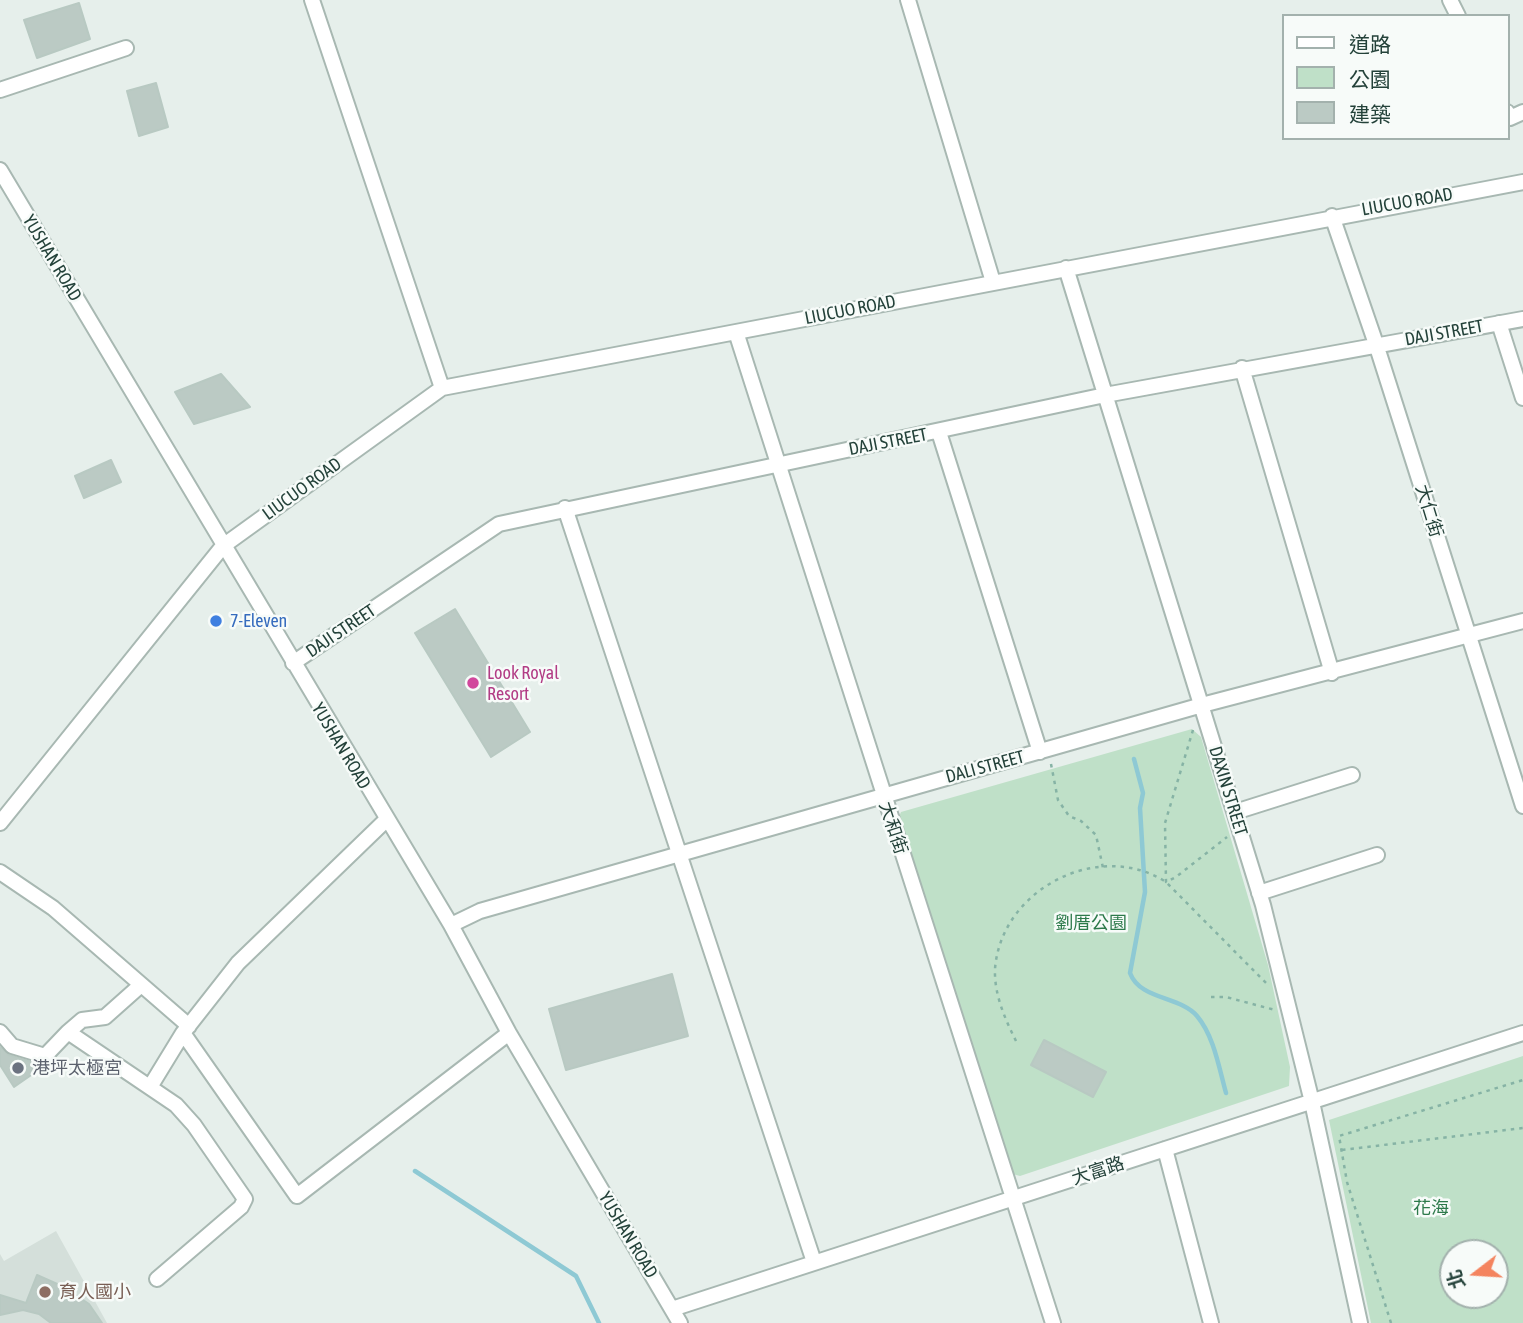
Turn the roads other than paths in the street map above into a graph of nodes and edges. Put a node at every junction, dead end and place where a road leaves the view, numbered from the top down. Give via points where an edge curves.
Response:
1 (312, 0) edge
2 (908, 0) edge
3 (127, 48) dead end
4 (0, 90) edge
5 (0, 170) edge
6 (1523, 182) edge
7 (1332, 216) junction
8 (1066, 268) junction
9 (993, 282) junction
10 (1523, 319) edge
11 (1499, 323) junction
12 (736, 332) junction
13 (1376, 344) junction
14 (1241, 368) junction
15 (442, 388) junction
16 (1105, 395) junction
17 (1523, 398) edge
18 (939, 432) junction
19 (776, 464) junction
20 (565, 508) junction
21 (223, 547) junction
22 (1523, 621) edge
23 (1469, 638) junction
24 (293, 663) junction
25 (1332, 673) junction
26 (1202, 705) junction
27 (1043, 751) junction
28 (1352, 775) dead end
29 (1520, 784) edge
30 (883, 795) junction
31 (1523, 807) edge
32 (1235, 812) junction
33 (386, 820) junction
34 (0, 823) edge
35 (679, 855) junction
36 (1377, 855) dead end
37 (0, 872) edge
38 (1259, 893) junction
39 (451, 925) junction
40 (141, 985) junction
41 (186, 1030) junction
42 (0, 1032) edge
43 (68, 1032) junction
44 (509, 1033) junction
45 (1523, 1033) edge
46 (150, 1087) junction
47 (1312, 1102) junction
48 (1165, 1149) junction
49 (1014, 1198) junction
50 (814, 1262) junction
51 (157, 1279) dead end
52 (672, 1309) junction
53 (680, 1323) edge
54 (1053, 1323) edge
55 (1211, 1323) edge
56 (1360, 1323) edge

1 - 15 street
2 - 9 street
3 - 4 street
5 - 21 street, YUSHAN ROAD
6 - 7 street, LIUCUO ROAD
7 - 8 street, LIUCUO ROAD
7 - 13 street, 大仁街
8 - 9 street, LIUCUO ROAD
8 - 16 street, DAXIN STREET
9 - 12 street, LIUCUO ROAD
10 - 11 street, DAJI STREET
11 - 13 street, DAJI STREET
11 - 17 street
12 - 15 street, LIUCUO ROAD
12 - 19 street, 大和街
13 - 14 street, DAJI STREET
13 - 23 street, 大仁街
14 - 16 street, DAJI STREET
14 - 25 street
15 - 21 street, LIUCUO ROAD
16 - 18 street, DAJI STREET
16 - 26 street, DAXIN STREET
18 - 19 street, DAJI STREET
18 - 27 street
19 - 20 street, DAJI STREET
19 - 30 street, 大和街
20 - 24 street, DAJI STREET via 499,524
20 - 35 street
21 - 24 street, YUSHAN ROAD
21 - 34 street, LIUCUO ROAD
22 - 23 street, DALI STREET
23 - 25 street, DALI STREET
23 - 29 street, 大仁街
24 - 33 street, YUSHAN ROAD
25 - 26 street, DALI STREET
26 - 27 street, DALI STREET
26 - 32 street, DAXIN STREET
27 - 30 street, DALI STREET
28 - 32 street
29 - 31 street, 大仁街
30 - 35 street, DALI STREET
30 - 49 street, 大和街
32 - 38 street, DAXIN STREET
33 - 39 street, YUSHAN ROAD
33 - 41 street via 238,963
35 - 39 street, DALI STREET via 480,911
35 - 50 street
36 - 38 street
37 - 40 street via 53,908
38 - 47 street, DAXIN STREET
39 - 44 street, YUSHAN ROAD
40 - 41 street
40 - 43 street via 105,1017 82,1020
41 - 44 street via 297,1196
41 - 46 street
42 - 43 street via 12,1046 45,1056
43 - 46 street
44 - 52 street, YUSHAN ROAD
45 - 47 street, 大富路
46 - 51 street via 194,1125 245,1199
47 - 48 street, 大富路
47 - 56 street, DAXIN STREET
48 - 49 street, 大富路
48 - 55 street
49 - 50 street, 大富路
49 - 54 street, 大和街
50 - 52 street, 大富路
52 - 53 street, YUSHAN ROAD

